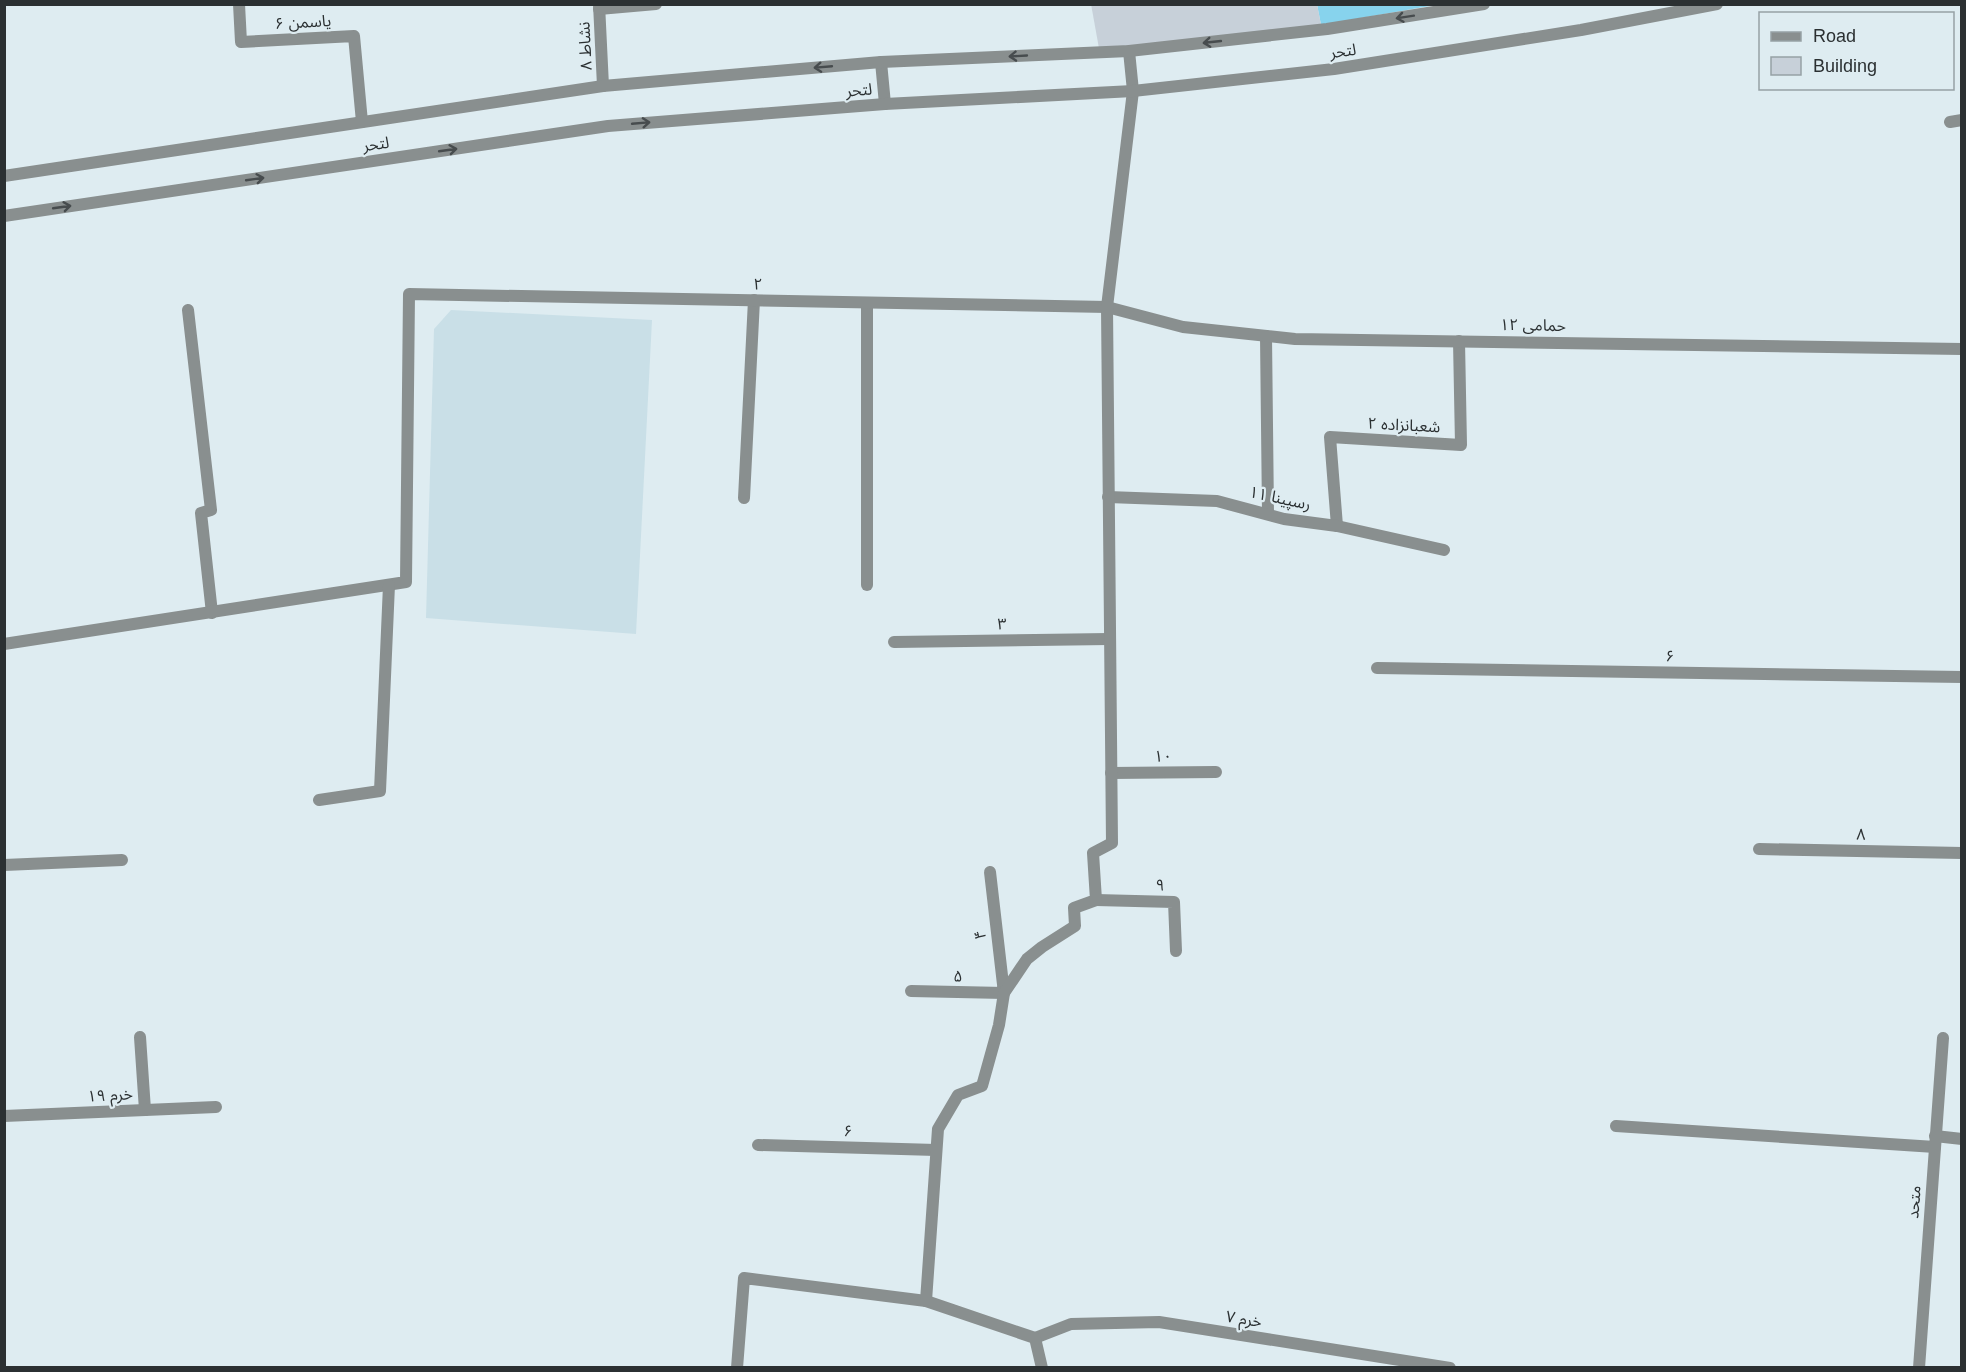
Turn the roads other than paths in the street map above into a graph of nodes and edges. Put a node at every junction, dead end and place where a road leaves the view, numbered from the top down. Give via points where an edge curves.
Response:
1 (239, 4) edge
2 (656, 4) edge
3 (1484, 4) edge
4 (1717, 4) edge
5 (599, 7) edge
6 (1129, 51) junction
7 (881, 62) junction
8 (603, 86) junction
9 (1132, 91) junction
10 (885, 104) junction
11 (362, 122) junction
12 (4, 176) edge
13 (4, 216) edge
14 (754, 300) junction
15 (867, 303) junction
16 (1107, 307) junction
17 (188, 310) dead end
18 (1266, 336) junction
19 (1459, 340) junction
20 (1962, 349) edge
21 (1108, 497) junction
22 (744, 498) dead end
23 (1269, 514) junction
24 (1337, 526) junction
25 (1444, 550) dead end
26 (389, 585) junction
27 (867, 585) dead end
28 (212, 613) junction
29 (1109, 639) junction
30 (894, 642) dead end
31 (4, 644) edge
32 (1377, 668) dead end
33 (1962, 677) edge
34 (1216, 772) dead end
35 (1111, 773) junction
36 (319, 800) dead end
37 (1759, 849) dead end
38 (1962, 853) edge
39 (122, 860) dead end
40 (4, 865) edge
41 (990, 872) dead end
42 (1096, 900) junction
43 (1176, 951) dead end
44 (911, 991) dead end
45 (1004, 993) junction
46 (140, 1037) dead end
47 (1943, 1038) dead end
48 (216, 1107) dead end
49 (145, 1110) junction
50 (4, 1116) edge
51 (1616, 1126) dead end
52 (1962, 1139) edge
53 (1935, 1142) junction
54 (758, 1145) dead end
55 (936, 1150) junction
56 (926, 1301) junction
57 (1035, 1338) junction
58 (737, 1368) edge
59 (1042, 1368) edge
60 (1450, 1368) edge
61 (1919, 1368) edge

1 - 11 street, یاسمن ۶ via 241,42 354,36
2 - 5 street
3 -> 6 street, لتحر via 1328,29
4 - 9 street, لتحر via 1334,69
5 - 8 street, نشاط ۸
6 -> 7 street, لتحر
6 - 9 street
7 -> 8 street, لتحر
7 - 10 street
8 - 11 street, لتحر
9 - 10 street, لتحر
9 - 16 street
13 -> 10 street, لتحر via 608,126
11 - 12 street, لتحر
14 - 15 street, ۲
14 - 22 street
14 - 26 street, ۲ via 409,294 406,582
15 - 16 street, ۲
15 - 27 street
16 - 18 street, حمامی ۱۲ via 1183,327
16 - 21 street
17 - 28 street via 211,510 201,513
18 - 19 street, حمامی ۱۲
18 - 23 street
19 - 20 street, حمامی ۱۲
19 - 24 street, شعبانزاده ۲ via 1461,445 1330,437
21 - 23 street, رسپینا ۱۱ via 1217,501
21 - 29 street
23 - 24 street, رسپینا ۱۱
24 - 25 street, رسپینا ۱۱
26 - 28 street
26 - 36 street via 380,791
28 - 31 street
29 - 30 street, ۳
29 - 35 street
32 - 33 street, ۶
34 - 35 street, ۱۰
35 - 42 street via 1112,843 1093,853
37 - 38 street, ۸
39 - 40 street
41 - 45 street, ۴
42 - 43 street, ۹ via 1174,902
42 - 45 street via 1074,908 1075,926 1027,959
44 - 45 street, ۵
45 - 55 street via 982,1086 958,1095 938,1129
46 - 49 street
47 - 53 street, متحد
48 - 49 street, خرم ۱۹
49 - 50 street, خرم ۱۹
51 - 53 street
52 - 53 street
53 - 61 street, متحد
54 - 55 street, ۶
55 - 56 street
56 - 57 street
56 - 58 street via 744,1278
57 - 59 street
57 - 60 street, خرم ۷ via 1071,1324 1159,1322

